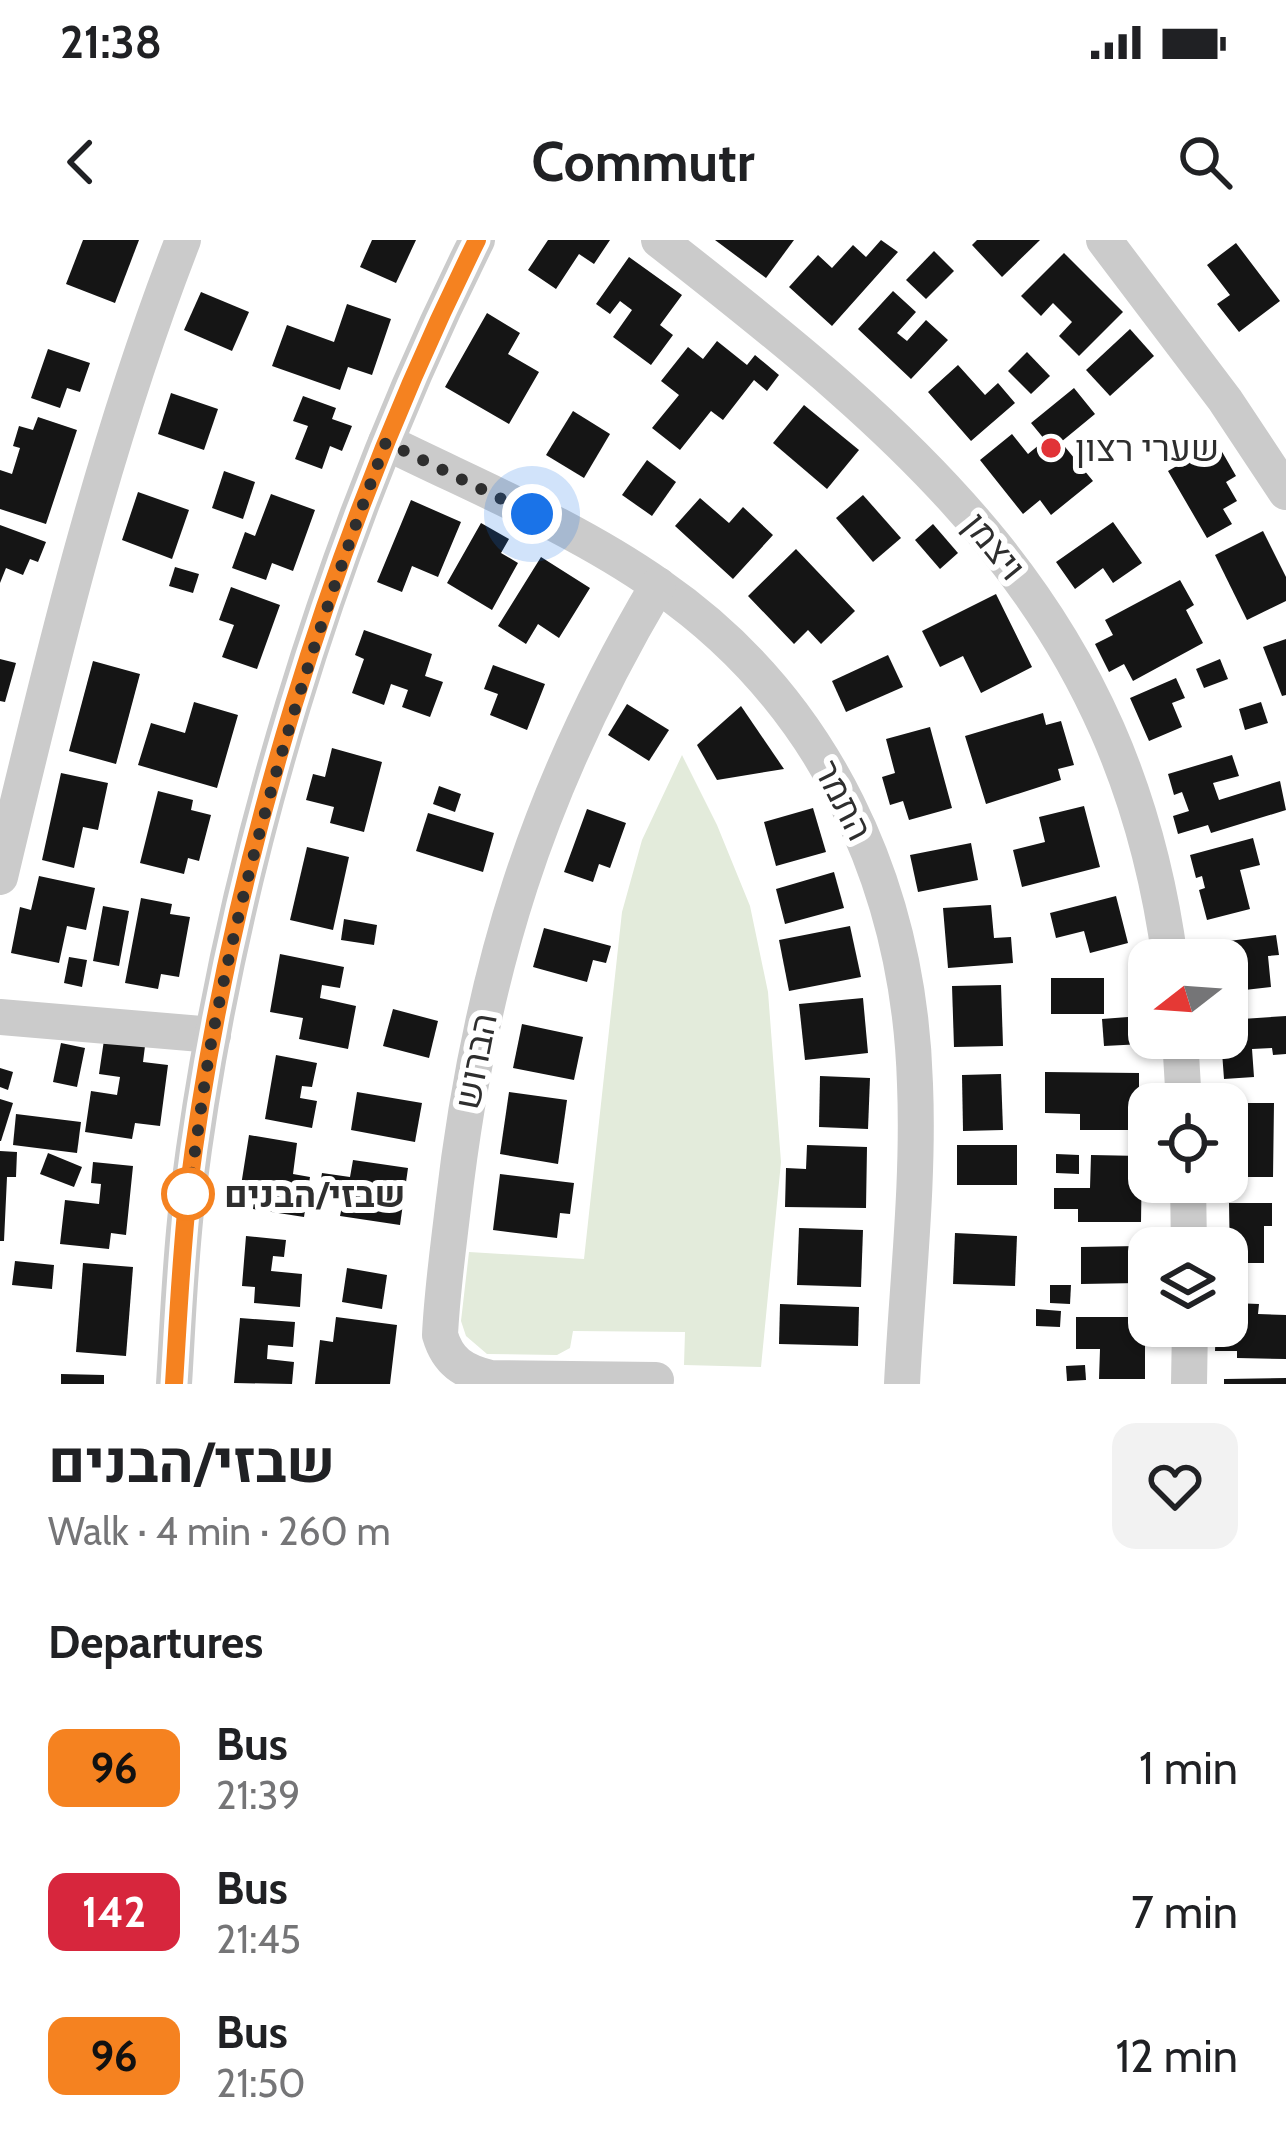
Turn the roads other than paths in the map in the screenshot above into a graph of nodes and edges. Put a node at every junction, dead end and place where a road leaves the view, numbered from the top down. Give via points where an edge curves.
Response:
1 (184, 240) edge
2 (477, 240) edge
3 (658, 240) edge
4 (1104, 240) edge
5 (386, 442) junction
6 (1286, 492) edge
7 (658, 585) junction
8 (0, 877) edge
9 (1166, 939) edge
10 (0, 1016) edge
11 (213, 1035) junction
12 (1190, 1347) edge
13 (656, 1380) dead end
14 (174, 1384) edge
15 (902, 1384) edge
16 (1190, 1384) edge

1 - 8 street via 113,444
2 - 5 street
3 - 9 street, ויצמן via 844,390 981,525 1026,584 1082,675 1129,782
4 - 6 street
5 - 7 street, התמר
5 - 11 street via 306,665
7 - 13 street, הברוש via 580,726 511,910 470,1076 440,1335 455,1364 490,1378
7 - 15 street, התמר via 726,636 807,733 841,785 893,919 915,1086
10 - 11 street
11 - 14 street via 188,1195
12 - 16 street

